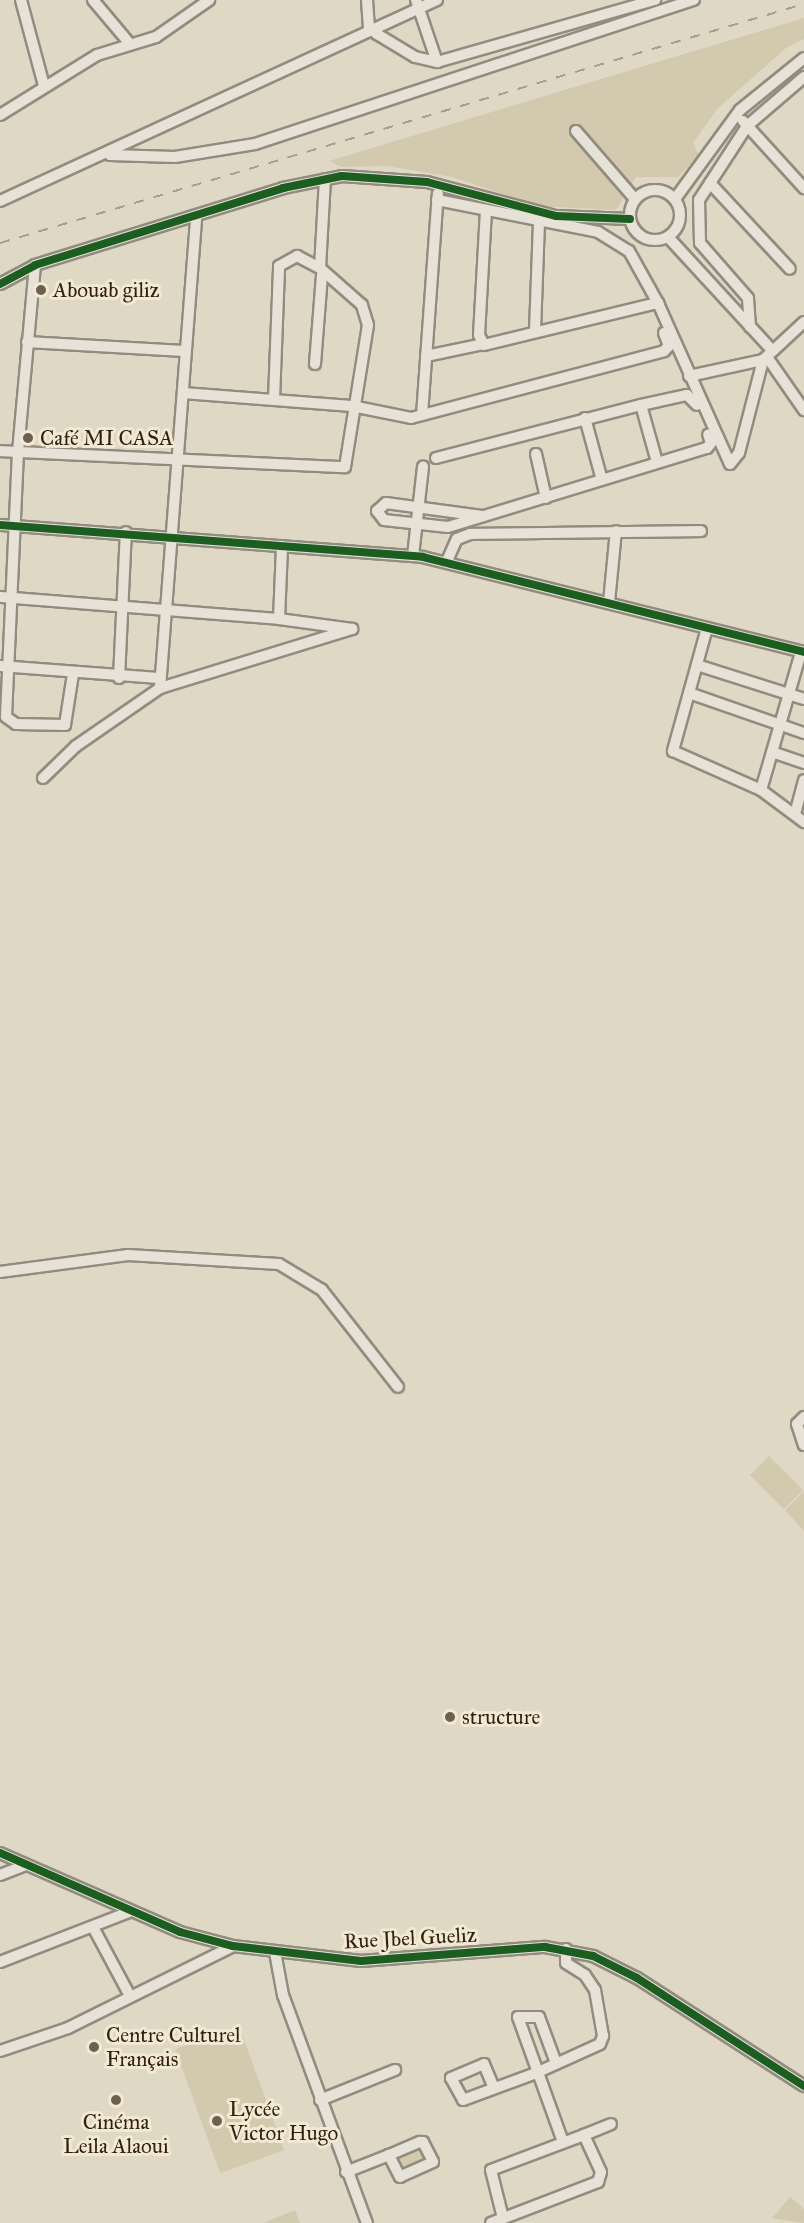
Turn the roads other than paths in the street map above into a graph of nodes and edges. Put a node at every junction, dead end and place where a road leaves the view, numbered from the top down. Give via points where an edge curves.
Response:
1 (21, 0) edge
2 (93, 0) edge
3 (209, 0) edge
4 (367, 0) edge
5 (436, 0) edge
6 (655, 0) edge
7 (694, 0) edge
8 (417, 4) edge
9 (369, 27) junction
10 (130, 44) junction
11 (804, 58) edge
12 (437, 62) junction
13 (776, 76) junction
14 (804, 77) edge
15 (44, 86) junction
16 (785, 89) junction
17 (0, 115) edge
18 (737, 115) junction
19 (747, 126) junction
20 (576, 131) dead end
21 (110, 155) junction
22 (325, 179) junction
23 (710, 183) junction
24 (440, 185) junction
25 (804, 188) edge
26 (635, 199) junction
27 (675, 199) junction
28 (437, 200) junction
29 (0, 201) edge
30 (486, 210) junction
31 (196, 216) junction
32 (630, 219) junction
33 (539, 224) junction
34 (668, 237) junction
35 (34, 266) junction
36 (790, 269) dead end
37 (321, 272) junction
38 (725, 273) junction
39 (0, 284) edge
40 (712, 285) junction
41 (656, 304) junction
42 (804, 322) edge
43 (750, 327) junction
44 (535, 331) junction
45 (27, 342) junction
46 (483, 344) junction
47 (184, 351) junction
48 (767, 355) junction
49 (426, 356) junction
50 (315, 364) dead end
51 (689, 376) junction
52 (183, 393) junction
53 (274, 399) junction
54 (641, 405) junction
55 (352, 406) junction
56 (804, 410) edge
57 (422, 415) junction
58 (585, 418) junction
59 (0, 451) edge
60 (18, 452) junction
61 (536, 454) dead end
62 (436, 458) dead end
63 (176, 462) junction
64 (657, 462) junction
65 (423, 467) dead end
66 (602, 480) junction
67 (546, 498) junction
68 (418, 505) junction
69 (482, 516) junction
70 (416, 524) junction
71 (0, 525) edge
72 (16, 526) junction
73 (616, 531) junction
74 (701, 531) dead end
75 (126, 532) junction
76 (172, 538) junction
77 (282, 546) junction
78 (413, 556) junction
79 (447, 561) junction
80 (6, 597) edge
81 (609, 602) junction
82 (122, 605) junction
83 (166, 608) junction
84 (279, 620) junction
85 (707, 628) junction
86 (802, 652) edge
87 (697, 665) junction
88 (3, 666) edge
89 (73, 674) junction
90 (119, 678) junction
91 (159, 683) junction
92 (689, 693) junction
93 (790, 695) junction
94 (804, 699) edge
95 (780, 724) junction
96 (804, 733) edge
97 (772, 752) junction
98 (804, 763) edge
99 (43, 778) dead end
100 (804, 780) edge
101 (761, 790) junction
102 (795, 814) junction
103 (804, 822) edge
104 (0, 1272) edge
105 (398, 1386) dead end
106 (804, 1416) edge
107 (804, 1445) edge
108 (0, 1853) edge
109 (24, 1866) junction
110 (0, 1875) edge
111 (129, 1912) junction
112 (93, 1927) junction
113 (233, 1946) junction
114 (566, 1949) junction
115 (275, 1952) junction
116 (0, 1962) edge
117 (130, 1996) junction
118 (0, 2051) edge
119 (556, 2063) junction
120 (395, 2070) dead end
121 (536, 2073) junction
122 (804, 2086) edge
123 (494, 2088) dead end
124 (320, 2100) junction
125 (611, 2124) dead end
126 (584, 2135) junction
127 (563, 2142) junction
128 (389, 2155) dead end
129 (346, 2172) junction
130 (503, 2218) junction
131 (367, 2223) edge
132 (491, 2223) edge

1 - 15 street
2 - 10 street
3 - 10 street via 156,37
4 - 9 street
5 - 8 street
6 - 12 street
7 - 21 street via 399,100 230,150 175,157
8 - 9 street
8 - 12 street
9 - 12 street via 403,51
9 - 21 street
10 - 15 street via 97,55
11 - 13 street
13 - 16 street
13 - 18 street
14 - 16 street
15 - 17 street
16 - 19 street
18 - 19 street
18 - 27 street
19 - 23 street
19 - 25 street
20 - 26 street
21 - 29 street
22 - 24 street via 360,176
22 - 31 street
22 - 37 street
23 - 36 street
23 - 38 street via 699,200 699,239
24 - 28 street
24 - 32 street via 550,215
26 - 27 street via 655,190
26 - 32 street
27 - 34 street via 680,217
28 - 30 street
28 - 49 street
30 - 33 street
30 - 46 street
31 - 35 street
31 - 47 street
32 - 34 street via 642,237
33 - 41 street via 598,232 624,245
33 - 44 street
34 - 40 street
35 - 39 street
35 - 45 street
37 - 50 street
37 - 53 street via 297,256 279,266
37 - 55 street via 347,291 366,314 364,357
38 - 40 street
38 - 43 street via 750,303
40 - 43 street
41 - 44 street
41 - 51 street
41 - 57 street via 668,342 664,351
42 - 48 street
43 - 48 street
44 - 46 street
45 - 47 street
45 - 60 street
46 - 49 street
47 - 52 street
48 - 51 street
48 - 51 street via 732,464
48 - 56 street
49 - 57 street
52 - 53 street
52 - 63 street
53 - 55 street
54 - 58 street
54 - 64 street
54 - 64 street via 687,394 696,400 711,441 707,448
55 - 57 street via 411,418
55 - 63 street via 348,464 341,470
58 - 62 street
58 - 66 street
59 - 60 street
60 - 63 street
60 - 72 street
61 - 67 street
63 - 76 street
64 - 66 street
65 - 68 street
66 - 67 street
67 - 69 street
68 - 69 street
68 - 70 street
68 - 70 street via 386,503 377,512 384,520
69 - 70 street via 448,527
70 - 78 street
71 - 72 street
72 - 75 street
72 - 80 street
73 - 74 street
73 - 79 street via 470,534 457,539
73 - 81 street
75 - 76 street
75 - 82 street
76 - 77 street
76 - 83 street
77 - 78 street
77 - 84 street
78 - 79 street
79 - 81 street
80 - 82 street
80 - 88 street
81 - 85 street
82 - 83 street
82 - 90 street
83 - 84 street
83 - 91 street
84 - 91 street via 352,630
85 - 86 street
85 - 87 street
86 - 93 street
87 - 92 street
87 - 93 street
88 - 89 street
88 - 89 street via 5,715 16,724 68,723
89 - 90 street
90 - 91 street
91 - 99 street via 76,746
92 - 95 street
92 - 101 street via 674,753
93 - 94 street
93 - 95 street
95 - 96 street
95 - 97 street
97 - 98 street
97 - 101 street
100 - 102 street
101 - 102 street
102 - 103 street
104 - 105 street via 128,1255 279,1264 322,1290
106 - 107 street via 797,1424
108 - 109 street, Rue Jbel Gueliz
109 - 110 street
109 - 111 street, Rue Jbel Gueliz
111 - 112 street
111 - 113 street, Rue Jbel Gueliz
112 - 116 street
112 - 117 street
113 - 115 street, Rue Jbel Gueliz
113 - 117 street
114 - 115 street, Rue Jbel Gueliz via 361,1962
114 - 119 street via 566,1963 585,1975 595,1990 603,2036 600,2044
114 - 122 street, Rue Jbel Gueliz via 623,1969
115 - 124 street via 283,1995
117 - 118 street via 68,2028
119 - 121 street
119 - 121 street via 539,2017 521,2015 516,2022
120 - 124 street
121 - 123 street
121 - 127 street
124 - 129 street
125 - 126 street
126 - 127 street
126 - 130 street via 601,2172 598,2182
127 - 130 street via 491,2170
128 - 129 street
129 - 131 street
130 - 132 street

